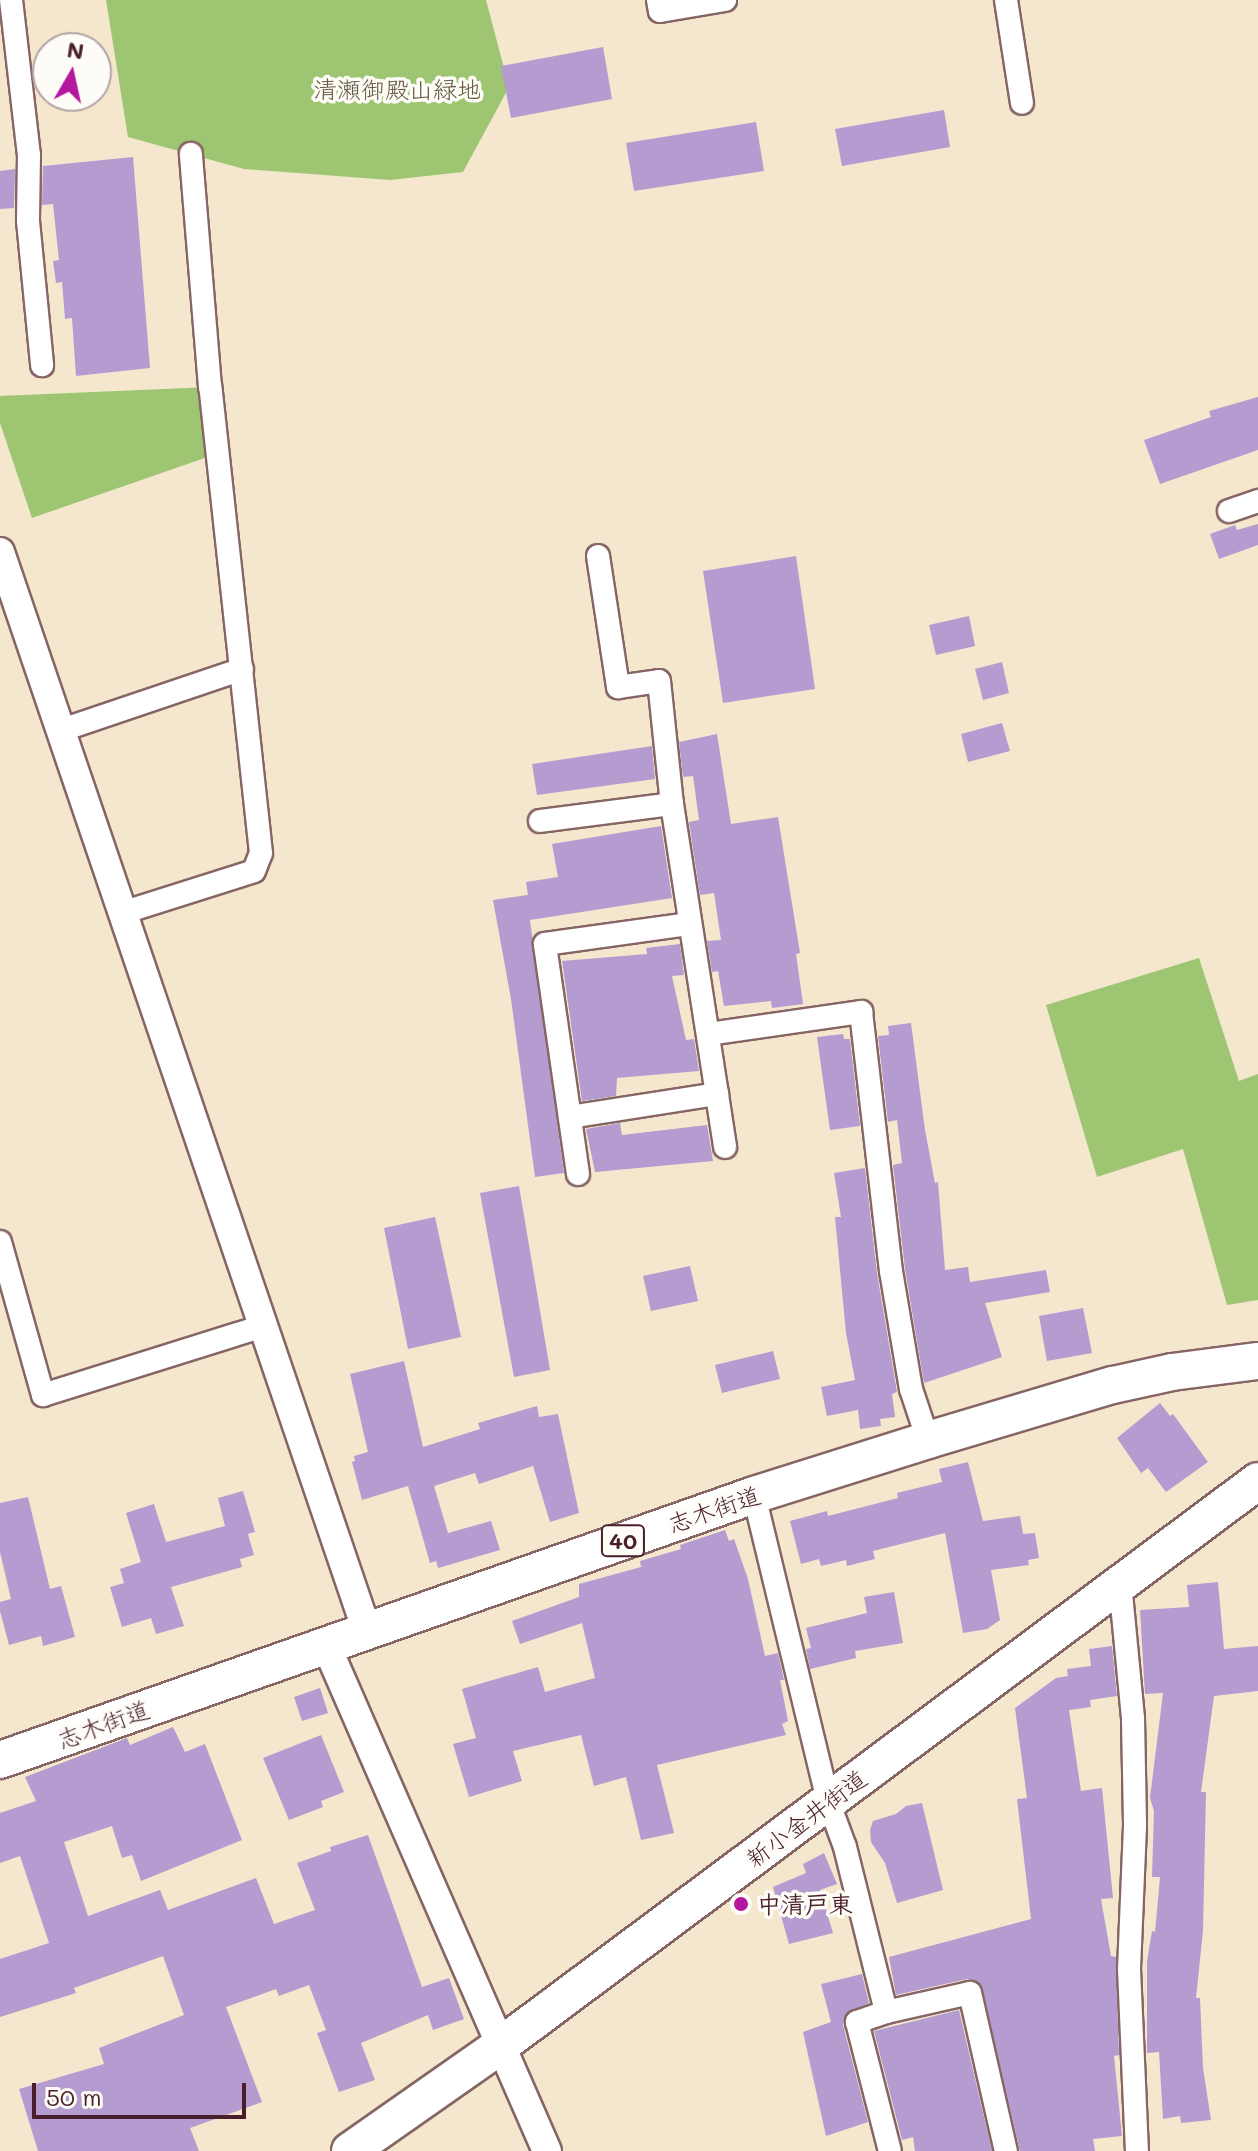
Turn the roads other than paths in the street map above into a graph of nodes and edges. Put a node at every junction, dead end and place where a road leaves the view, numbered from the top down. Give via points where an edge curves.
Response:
1 (11, 0) edge
2 (658, 0) edge
3 (725, 0) edge
4 (1006, 0) edge
5 (1022, 103) dead end
6 (191, 154) dead end
7 (42, 365) dead end
8 (1258, 501) edge
9 (1229, 511) dead end
10 (0, 552) edge
11 (598, 556) dead end
12 (242, 669) junction
13 (62, 730) junction
14 (672, 804) junction
15 (540, 821) dead end
16 (125, 912) junction
17 (690, 924) junction
18 (708, 1034) junction
19 (717, 1094) junction
20 (570, 1117) junction
21 (725, 1147) dead end
22 (578, 1174) dead end
23 (0, 1242) edge
24 (263, 1326) junction
25 (1258, 1361) edge
26 (928, 1440) junction
27 (1258, 1481) edge
28 (754, 1495) junction
29 (1120, 1583) junction
30 (367, 1631) junction
31 (326, 1645) junction
32 (0, 1760) edge
33 (828, 1801) junction
34 (886, 2012) junction
35 (500, 2046) junction
36 (350, 2151) edge
37 (547, 2151) edge
38 (890, 2151) edge
39 (1006, 2151) edge
40 (1137, 2151) edge

1 - 7 street via 29,155 28,221
2 - 3 street via 660,11
4 - 5 street
6 - 12 street via 210,387
8 - 9 street
10 - 13 street
11 - 14 street via 618,687 659,681
12 - 13 street
12 - 16 street via 261,853 254,871
13 - 16 street
14 - 15 street
14 - 17 street
16 - 24 street
17 - 18 street
17 - 20 street via 545,944
18 - 19 street
18 - 26 street via 861,1012 891,1271 911,1389
19 - 20 street
19 - 21 street
20 - 22 street
23 - 24 street via 43,1395
24 - 30 street
25 - 26 main road, 志木街道 / 40 via 1113,1385
26 - 28 main road, 志木街道 / 40
27 - 29 main road, 新小金井街道
28 - 30 main road, 志木街道 / 40
28 - 33 street
29 - 33 main road, 新小金井街道
29 - 40 street via 1133,1719 1129,1969
30 - 31 main road, 志木街道 / 40
31 - 32 main road, 志木街道 / 40
31 - 35 street
33 - 34 street via 845,1847
33 - 35 main road, 新小金井街道
34 - 38 street via 857,2022
34 - 39 street via 970,1993
35 - 36 main road, 新小金井街道
35 - 37 street

